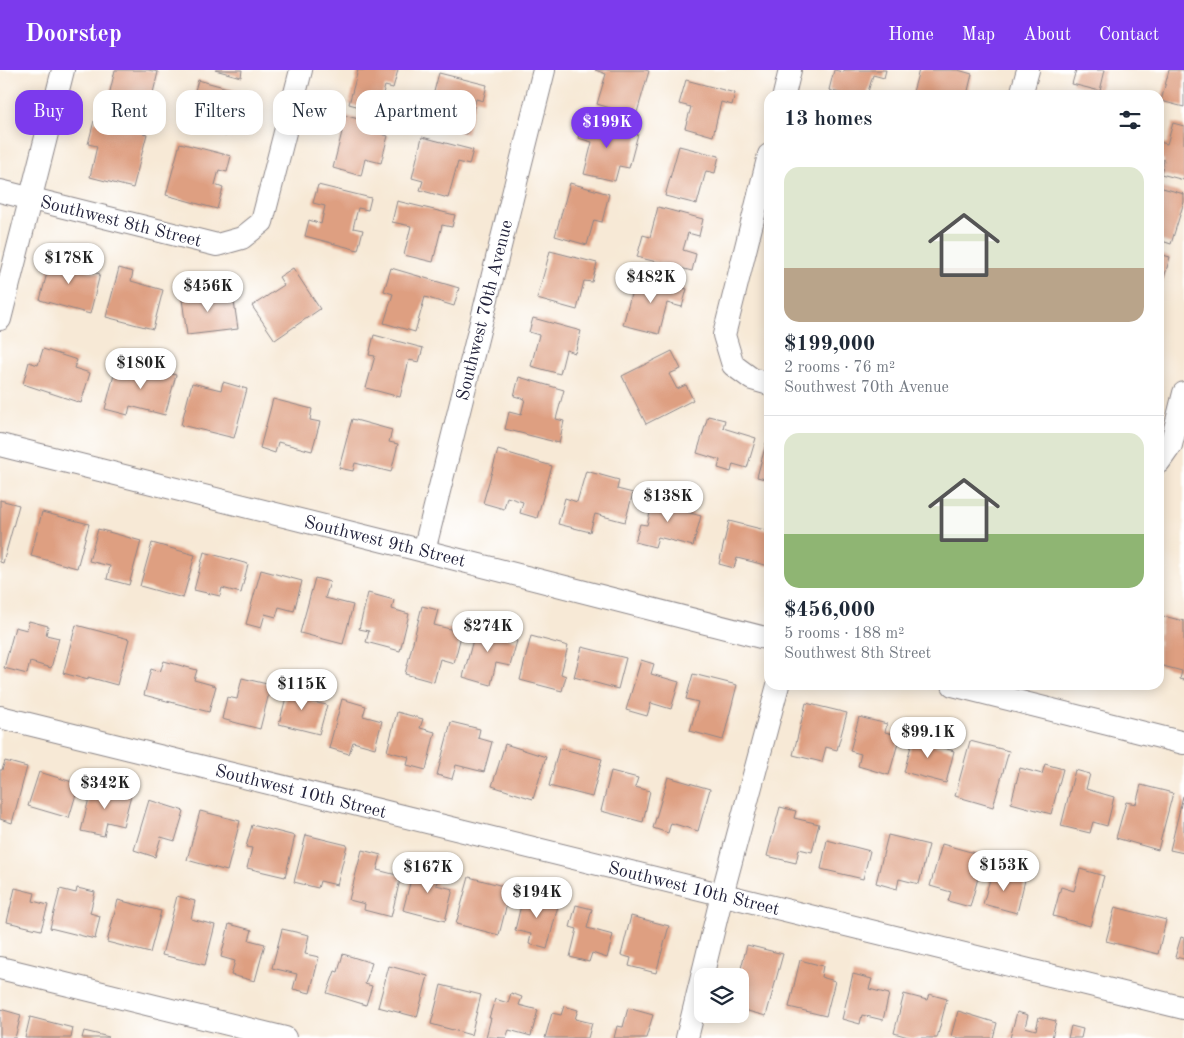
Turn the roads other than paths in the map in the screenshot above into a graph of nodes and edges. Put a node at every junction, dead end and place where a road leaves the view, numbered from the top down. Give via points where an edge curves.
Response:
1 (63, 70) edge
2 (301, 70) edge
3 (544, 70) edge
4 (790, 70) edge
5 (1028, 70) edge
6 (785, 90) edge
7 (1022, 90) edge
8 (764, 175) edge
9 (0, 191) edge
10 (31, 199) junction
11 (0, 319) edge
12 (764, 383) edge
13 (1184, 393) edge
14 (0, 445) edge
15 (1164, 455) edge
16 (424, 551) junction
17 (764, 637) edge
18 (777, 690) edge
19 (973, 690) edge
20 (0, 717) edge
21 (1184, 743) edge
22 (722, 895) junction
23 (0, 968) edge
24 (1184, 1008) edge
25 (285, 1038) edge
26 (687, 1038) edge

1 - 10 street
2 - 10 street, Southwest 8th Street via 262,222 242,238 217,245
3 - 16 street, Southwest 70th Avenue
4 - 6 street
5 - 7 street
8 - 12 street via 724,335 733,365 752,379
9 - 10 street, Southwest 8th Street
10 - 11 street
13 - 15 street via 1171,445
14 - 16 street, Southwest 9th Street
16 - 17 street, Southwest 9th Street
18 - 22 street
19 - 21 street
20 - 22 street, Southwest 10th Street
22 - 24 street, Southwest 10th Street
22 - 26 street
23 - 25 street

